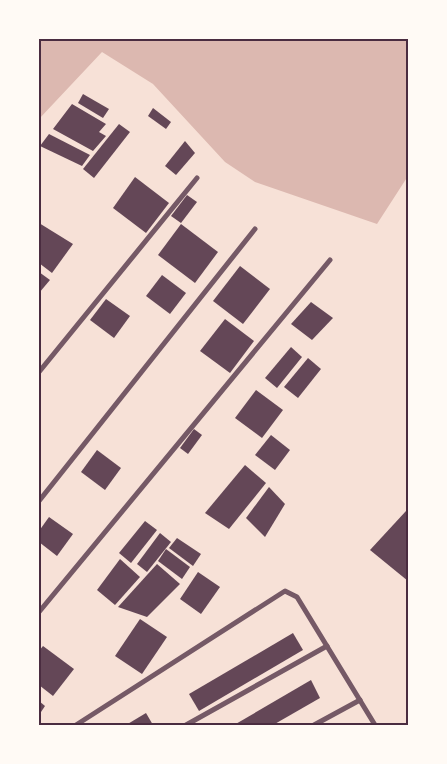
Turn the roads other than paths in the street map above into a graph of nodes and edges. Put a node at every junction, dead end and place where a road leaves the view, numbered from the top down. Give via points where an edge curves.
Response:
1 (197, 178) dead end
2 (255, 228) dead end
3 (330, 260) dead end
4 (39, 372) edge
5 (39, 501) edge
6 (39, 612) edge
7 (327, 646) junction
8 (360, 700) junction
9 (76, 725) edge
10 (186, 725) edge
11 (314, 725) edge
12 (375, 725) edge

1 - 4 street
2 - 5 street
3 - 6 street
7 - 8 street
7 - 9 street via 297,597 285,591
7 - 10 street
8 - 11 street
8 - 12 street

